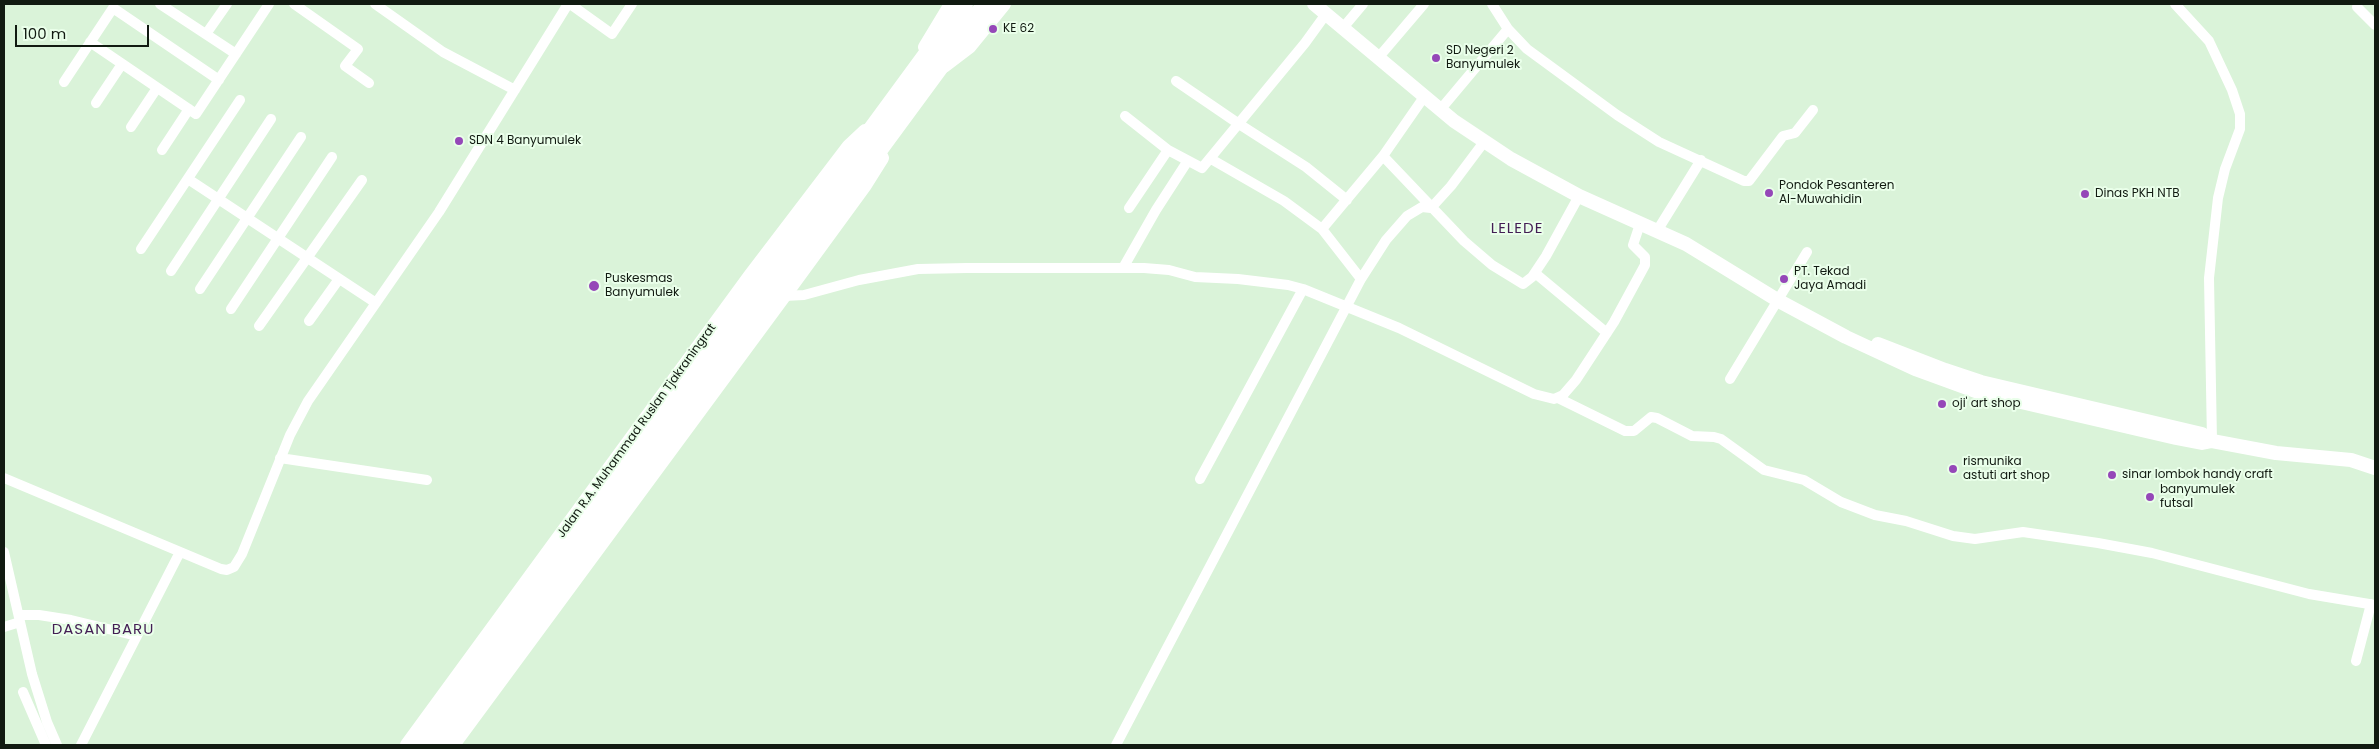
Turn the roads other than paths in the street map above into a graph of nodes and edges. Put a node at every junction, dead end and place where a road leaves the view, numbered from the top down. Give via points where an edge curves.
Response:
1 (160, 4) edge
2 (227, 4) edge
3 (269, 4) edge
4 (294, 4) edge
5 (374, 4) edge
6 (569, 4) edge
7 (632, 4) edge
8 (950, 4) edge
9 (964, 4) edge
10 (986, 4) edge
11 (1004, 4) edge
12 (1314, 4) edge
13 (1363, 4) edge
14 (1424, 4) edge
15 (1492, 4) edge
16 (2175, 4) edge
17 (2357, 7) dead end
18 (175, 8) edge
19 (1326, 14) junction
20 (2375, 25) edge
21 (1342, 29) junction
22 (1508, 29) junction
23 (206, 34) junction
24 (90, 42) junction
25 (236, 54) junction
26 (1378, 58) junction
27 (122, 64) junction
28 (917, 66) junction
29 (936, 71) junction
30 (219, 80) junction
31 (1176, 80) dead end
32 (64, 82) dead end
33 (369, 83) dead end
34 (158, 88) junction
35 (515, 90) junction
36 (1424, 97) junction
37 (240, 100) dead end
38 (96, 103) dead end
39 (189, 109) junction
40 (1440, 110) junction
41 (1813, 110) dead end
42 (1125, 116) dead end
43 (271, 119) dead end
44 (1238, 124) junction
45 (874, 125) junction
46 (131, 127) dead end
47 (891, 134) junction
48 (301, 137) dead end
49 (1484, 142) junction
50 (162, 150) dead end
51 (1168, 150) junction
52 (1384, 156) junction
53 (332, 157) dead end
54 (1211, 159) junction
55 (1701, 160) junction
56 (1187, 162) junction
57 (188, 179) junction
58 (362, 180) dead end
59 (1579, 196) junction
60 (218, 199) junction
61 (1346, 200) junction
62 (1129, 208) dead end
63 (1430, 208) junction
64 (248, 219) junction
65 (1640, 224) junction
66 (1322, 229) junction
67 (1657, 231) junction
68 (278, 239) junction
69 (141, 249) dead end
70 (1807, 252) dead end
71 (307, 258) junction
72 (1123, 268) junction
73 (171, 271) dead end
74 (1535, 273) junction
75 (339, 279) junction
76 (1361, 279) junction
77 (200, 289) dead end
78 (1303, 289) junction
79 (784, 296) junction
80 (1779, 301) junction
81 (376, 303) junction
82 (1346, 308) junction
83 (231, 309) dead end
84 (309, 321) dead end
85 (259, 326) dead end
86 (1607, 333) junction
87 (1730, 379) dead end
88 (1558, 398) junction
89 (2212, 441) junction
90 (280, 458) junction
91 (2375, 468) edge
92 (4, 478) edge
93 (1200, 479) dead end
94 (427, 480) dead end
95 (4, 552) edge
96 (180, 552) junction
97 (2373, 604) edge
98 (20, 618) junction
99 (4, 627) edge
100 (137, 636) junction
101 (2356, 661) dead end
102 (23, 692) dead end
103 (46, 745) edge
104 (57, 745) edge
105 (81, 745) edge
106 (407, 745) edge
107 (420, 745) edge
108 (440, 745) edge
109 (453, 745) edge
110 (1116, 745) edge

1 - 18 street
2 - 23 street
3 - 25 street
4 - 33 street via 358,48 345,66
5 - 35 street via 443,52
6 - 7 street via 612,34
6 - 35 street
8 - 28 street, Jalan R.A. Muhammad Ruslan Tjakraningrat
9 - 28 highway, Jalan R.A. Muhammad Ruslan Tjakraningrat
10 - 29 highway
11 - 29 street via 969,47
12 - 19 street
13 - 21 street
14 - 26 street
15 - 22 street
16 - 89 street via 2209,42 2240,114 2240,129 2218,198 2209,278
17 - 20 street
18 - 23 street
19 - 21 street
19 - 44 street
21 - 26 street
22 - 40 street
22 - 55 street via 1562,77 1617,115 1659,142
23 - 25 street
24 - 27 street
24 - 30 street via 113,8
24 - 32 street
25 - 30 street
26 - 36 street
27 - 34 street
27 - 38 street
28 - 45 highway, Jalan R.A. Muhammad Ruslan Tjakraningrat
29 - 47 highway
30 - 39 street via 196,114
31 - 44 street
34 - 39 street
34 - 46 street
35 - 81 street via 439,212
36 - 40 street
36 - 52 street
37 - 57 street
39 - 50 street
40 - 49 street
41 - 55 street via 1795,133 1783,136 1748,181
42 - 51 street
43 - 60 street
44 - 54 street
44 - 61 street via 1306,167
45 - 106 street, Jalan R.A. Muhammad Ruslan Tjakraningrat via 852,142 820,184
45 - 107 highway, Jalan R.A. Muhammad Ruslan Tjakraningrat
47 - 79 street via 869,179
47 - 108 highway
48 - 64 street
49 - 59 street
49 - 63 street
51 - 56 street
51 - 62 street
52 - 61 street
52 - 63 street
53 - 68 street
54 - 56 street via 1202,168
54 - 66 street via 1284,201
55 - 67 street
56 - 72 street
57 - 60 street
57 - 69 street
58 - 71 street
59 - 65 street
59 - 74 street
60 - 64 street
60 - 73 street
61 - 66 street
63 - 74 street via 1492,265 1512,279 1524,284
63 - 76 street via 1422,207 1407,216 1386,240
64 - 68 street
64 - 77 street
65 - 67 street
65 - 86 street via 1633,245 1646,262
66 - 76 street
67 - 80 street via 1702,252
68 - 71 street
68 - 83 street
70 - 80 street
71 - 75 street
71 - 85 street
72 - 78 street via 1161,269 1195,277 1238,279
72 - 79 street via 918,269 804,295
74 - 86 street
75 - 81 street
75 - 84 street
76 - 82 street
78 - 82 street
78 - 93 street
79 - 109 street
80 - 87 street
80 - 89 street via 1846,337 1881,345 1944,376 2204,434
81 - 90 street via 308,401
82 - 88 street via 1407,332 1534,394
82 - 110 street
86 - 88 street via 1567,392
88 - 97 street via 1625,432 1634,431 1651,417 1692,436 1714,437 1728,442 1764,470 1804,480 1875,516 1906,521 1954,536 1975,538 2024,532 2152,552 2309,594
89 - 91 street via 2248,450 2351,460
90 - 94 street
90 - 96 street via 234,567 221,569
92 - 96 street
95 - 98 street
96 - 100 street
97 - 101 street
98 - 99 street
98 - 100 street via 39,615
98 - 104 street via 40,704
100 - 105 street
102 - 103 street

